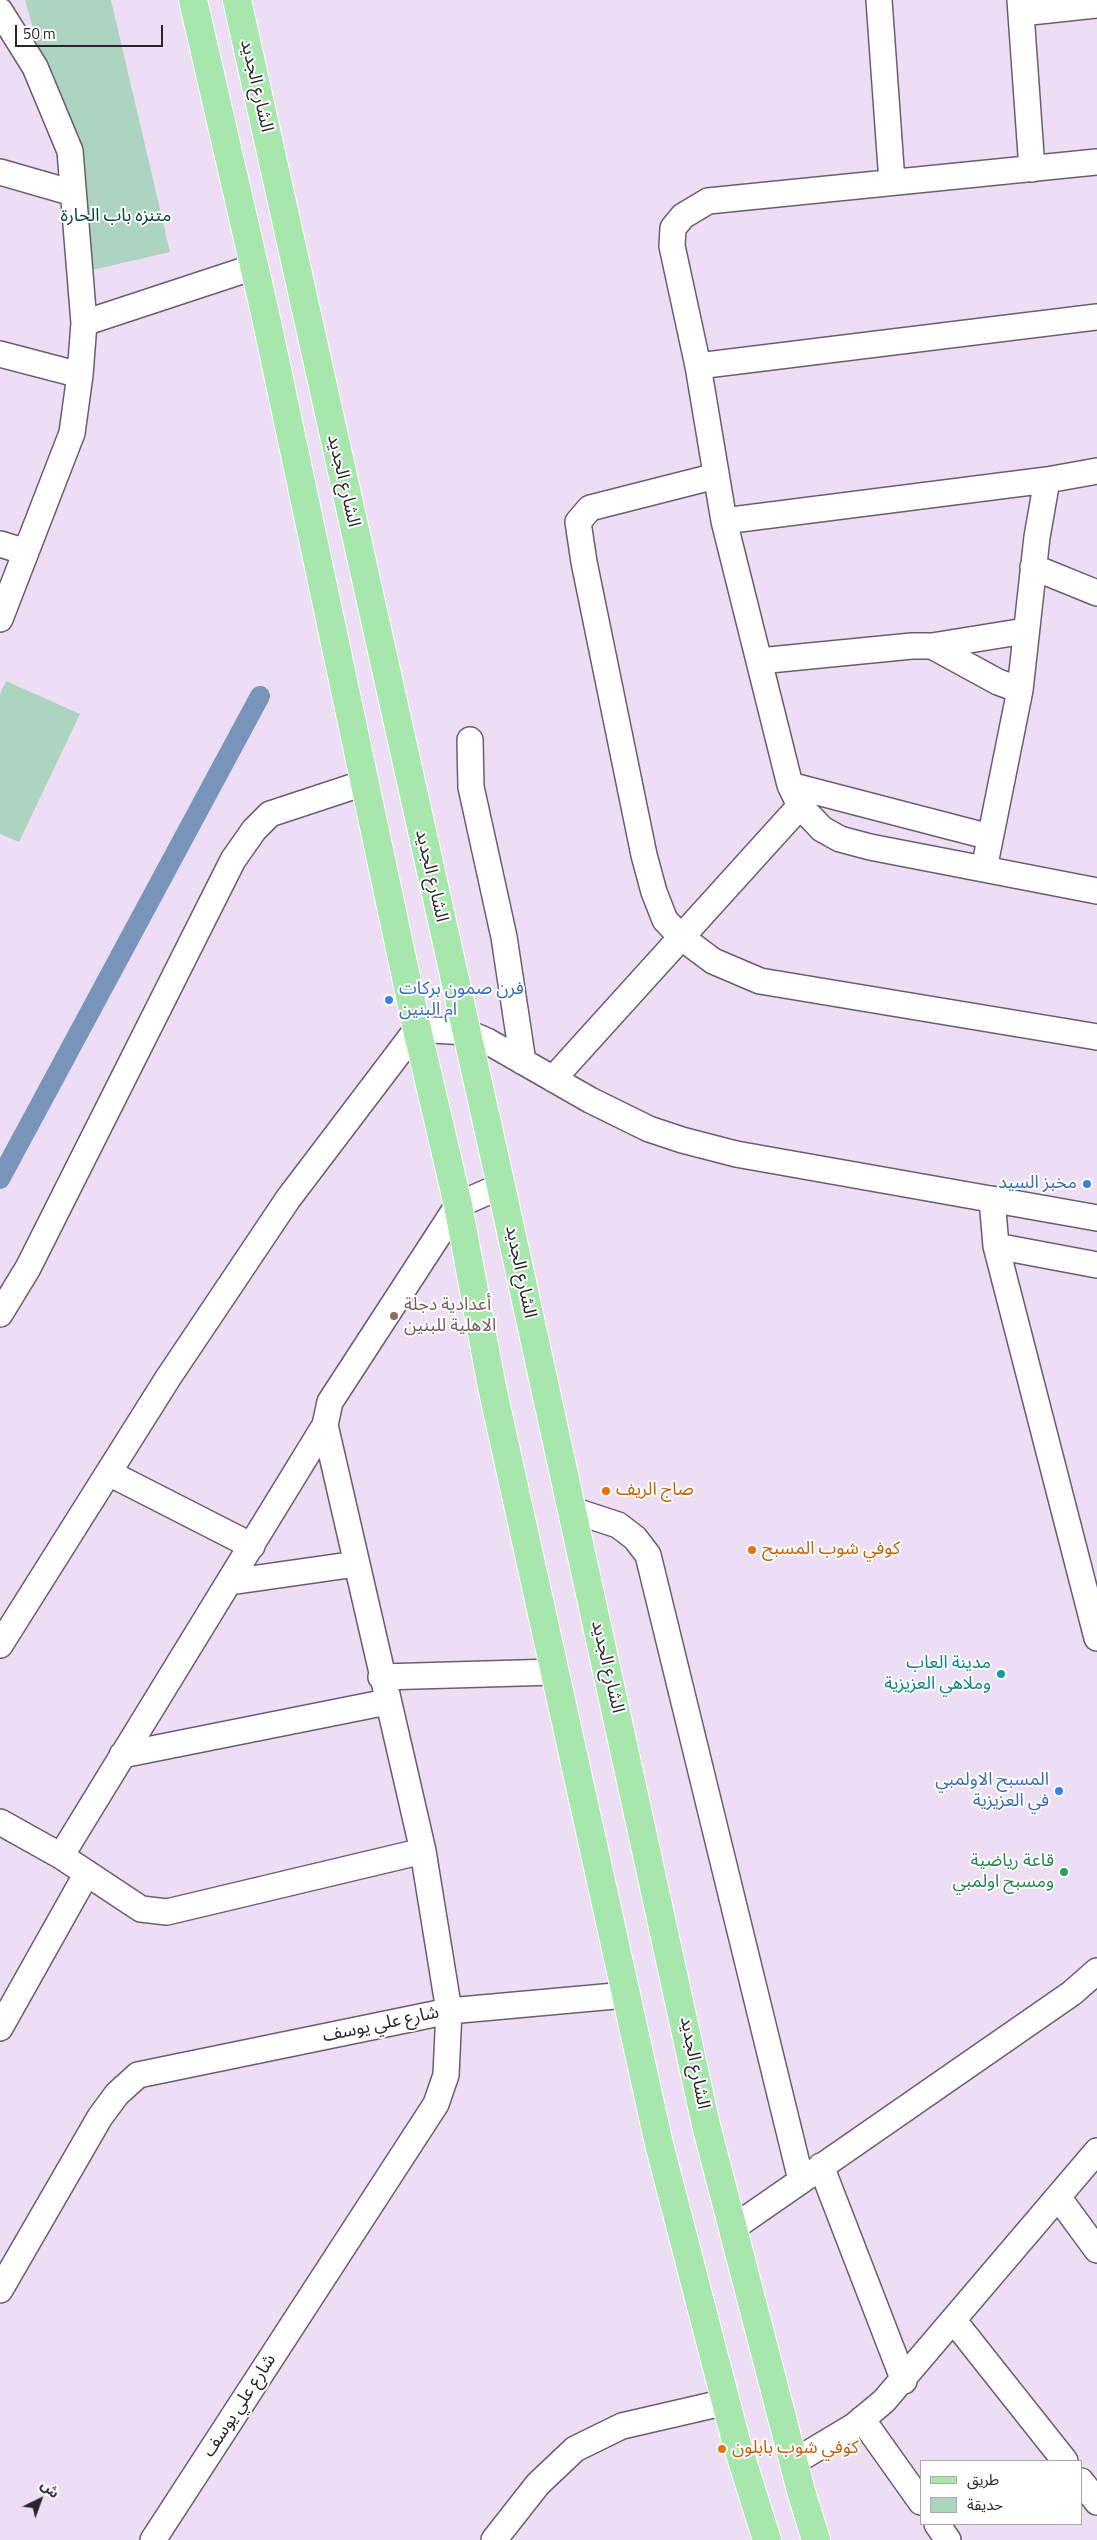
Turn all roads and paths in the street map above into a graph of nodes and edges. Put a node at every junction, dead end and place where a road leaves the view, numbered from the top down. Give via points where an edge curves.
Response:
1 (193, 0) edge
2 (236, 0) edge
3 (879, 0) edge
4 (1097, 5) edge
5 (1020, 6) edge
6 (0, 11) edge
7 (1097, 162) edge
8 (1032, 169) junction
9 (0, 172) edge
10 (892, 182) junction
11 (73, 193) junction
12 (254, 267) junction
13 (1097, 317) edge
14 (84, 323) junction
15 (0, 354) edge
16 (698, 366) junction
17 (80, 375) junction
18 (1097, 471) edge
19 (716, 476) junction
20 (1048, 480) junction
21 (724, 521) junction
22 (0, 544) edge
23 (26, 552) junction
24 (1033, 567) junction
25 (1097, 593) edge
26 (0, 619) edge
27 (1025, 632) junction
28 (932, 646) junction
29 (759, 661) junction
30 (1020, 690) junction
31 (470, 740) dead end
32 (364, 783) junction
33 (795, 795) junction
34 (990, 837) junction
35 (984, 869) junction
36 (1097, 891) edge
37 (681, 937) junction
38 (417, 1029) junction
39 (466, 1032) junction
40 (1097, 1037) edge
41 (523, 1062) junction
42 (553, 1079) junction
43 (501, 1186) junction
44 (992, 1199) junction
45 (458, 1206) junction
46 (1097, 1218) edge
47 (996, 1246) junction
48 (1097, 1265) edge
49 (0, 1314) edge
50 (325, 1425) junction
51 (109, 1473) junction
52 (572, 1510) junction
53 (252, 1546) junction
54 (356, 1564) junction
55 (230, 1582) junction
56 (1097, 1638) edge
57 (0, 1645) edge
58 (555, 1672) junction
59 (382, 1677) junction
60 (387, 1702) junction
61 (122, 1755) junction
62 (0, 1822) edge
63 (422, 1851) junction
64 (61, 1856) junction
65 (87, 1873) junction
66 (1097, 1971) edge
67 (626, 1995) junction
68 (449, 2010) junction
69 (0, 2028) edge
70 (1097, 2151) edge
71 (811, 2173) junction
72 (1058, 2197) junction
73 (733, 2228) junction
74 (1097, 2250) edge
75 (0, 2290) edge
76 (954, 2321) junction
77 (904, 2381) junction
78 (726, 2402) junction
79 (862, 2419) junction
80 (1064, 2460) edge
81 (794, 2462) junction
82 (1082, 2482) edge
83 (920, 2501) edge
84 (1097, 2502) edge
85 (937, 2525) edge
86 (152, 2540) edge
87 (494, 2540) edge
88 (767, 2540) edge
89 (816, 2540) edge
90 (948, 2540) edge

1 - 12 main road
2 - 39 main road, الشارع الجديد
3 - 10 street
4 - 5 street
5 - 8 street
6 - 11 street via 35,67 70,151
7 - 8 street
8 - 10 street
9 - 11 street
10 - 16 street via 708,201 683,216 674,228 672,246
11 - 14 street
12 - 14 street
12 - 32 main road
13 - 16 street
14 - 17 street
15 - 17 street
16 - 19 street
17 - 23 street via 72,433
18 - 20 street
19 - 21 street
19 - 37 street via 590,508 578,522 644,855 665,920
20 - 21 street
20 - 24 street
21 - 29 street
22 - 23 street
23 - 26 street
24 - 25 street
24 - 27 street
27 - 28 street
27 - 30 street
28 - 29 street
28 - 30 street via 998,682
29 - 33 street
30 - 34 street
31 - 41 street via 471,787 504,937
32 - 38 main road
32 - 49 street via 270,814 233,860 28,1268
33 - 34 street
33 - 35 street via 822,829 840,839
33 - 37 street
34 - 35 street
35 - 36 street
37 - 40 street via 714,961 760,981
37 - 42 street
38 - 39 street
38 - 45 main road
38 - 51 street via 288,1198
39 - 41 street
39 - 43 main road, الشارع الجديد
41 - 42 street
42 - 44 street via 590,1100 682,1140 736,1154
43 - 45 street
43 - 52 main road, الشارع الجديد
44 - 46 street
44 - 47 street
45 - 50 street via 330,1402
45 - 58 main road via 492,1387
47 - 48 street
47 - 56 street
50 - 53 street
50 - 54 street
51 - 53 street
51 - 57 street
52 - 71 street via 618,1526 636,1538 648,1555
52 - 73 main road, الشارع الجديد via 706,2125
53 - 55 street
54 - 55 street
54 - 59 street
55 - 61 street
58 - 59 street
58 - 67 main road
59 - 60 street
60 - 61 street
60 - 63 street
61 - 64 street
62 - 64 street
63 - 65 street via 167,1912 141,1909
63 - 68 street
64 - 65 street
65 - 69 street
66 - 71 street via 1072,1993
67 - 68 street
67 - 78 main road via 659,2144
68 - 75 street, شارع علي يوسف via 138,2075 117,2094 100,2118
68 - 86 street, شارع علي يوسف via 446,2075 436,2104
70 - 72 street
71 - 73 street
71 - 77 street
72 - 74 street
72 - 76 street
73 - 81 main road, الشارع الجديد
76 - 77 street
76 - 80 street
77 - 79 street
78 - 87 street via 622,2426 575,2449 538,2484
78 - 88 main road
79 - 81 street
79 - 83 street
81 - 89 main road, الشارع الجديد
82 - 84 street
85 - 90 street

